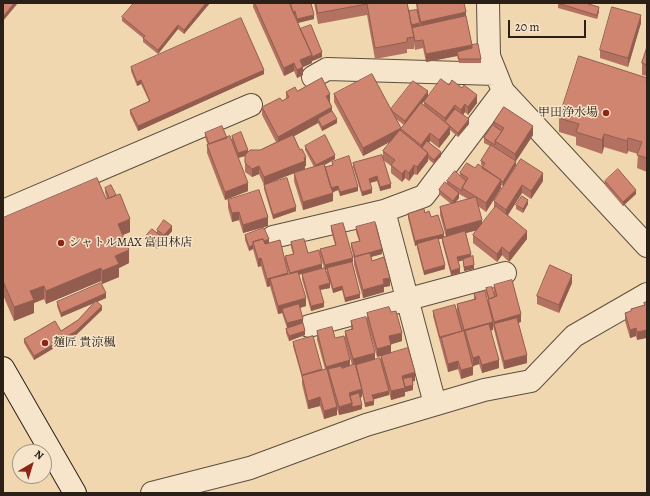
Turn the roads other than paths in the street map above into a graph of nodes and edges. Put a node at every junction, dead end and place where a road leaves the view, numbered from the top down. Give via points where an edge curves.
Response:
1 (488, 3) edge
2 (313, 77) dead end
3 (499, 82) junction
4 (251, 105) dead end
5 (3, 211) edge
6 (384, 211) junction
7 (273, 237) dead end
8 (647, 246) edge
9 (505, 273) dead end
10 (647, 294) edge
11 (408, 299) junction
12 (308, 326) dead end
13 (3, 368) edge
14 (435, 404) junction
15 (75, 493) edge
16 (152, 493) edge

1 - 3 street via 489,56
2 - 3 street via 327,69
3 - 6 street via 424,196
3 - 8 street
4 - 5 street
6 - 7 street
6 - 11 street
9 - 11 street
10 - 14 street via 574,336 532,381 484,390
11 - 12 street
11 - 14 street
13 - 15 street
14 - 16 street via 366,425 250,468

